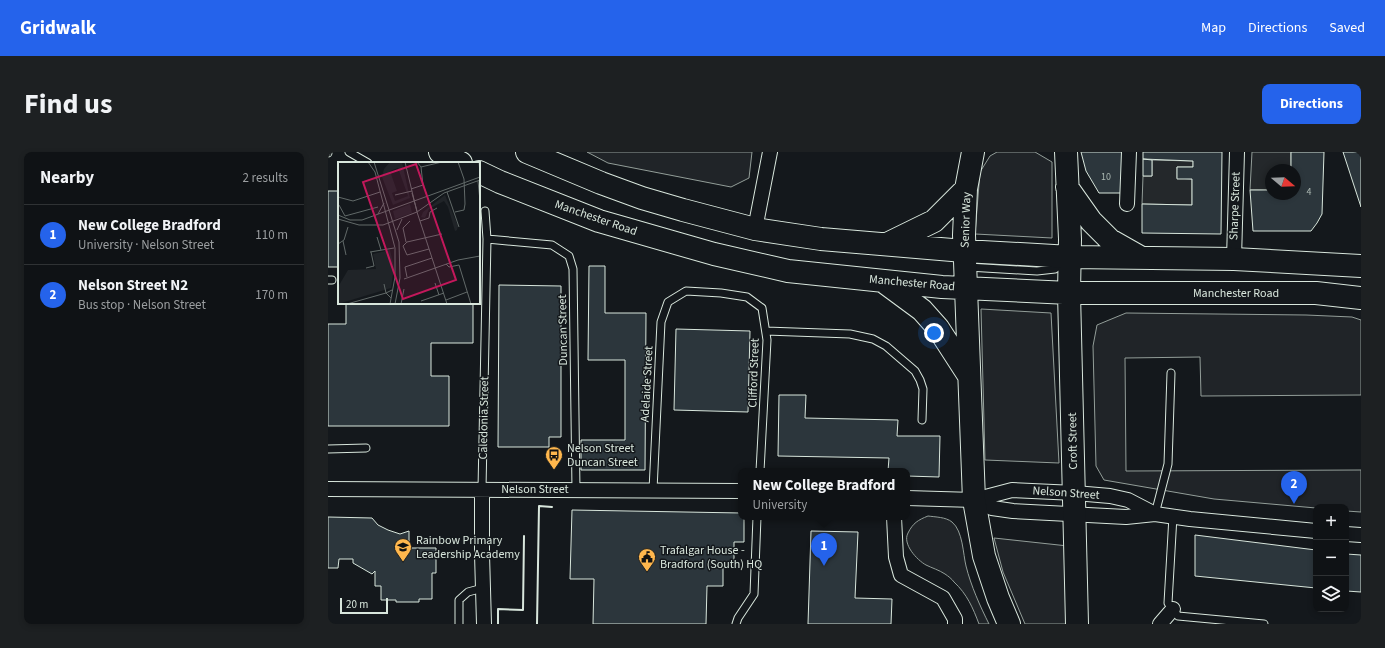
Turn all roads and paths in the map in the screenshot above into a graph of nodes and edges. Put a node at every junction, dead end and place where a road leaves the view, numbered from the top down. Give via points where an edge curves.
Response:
1 (349, 152) edge
2 (440, 152) edge
3 (527, 152) edge
4 (770, 152) edge
5 (1129, 152) edge
6 (1237, 152) edge
7 (1064, 153) edge
8 (974, 155) edge
9 (366, 162) edge
10 (459, 162) edge
11 (480, 172) edge
12 (1067, 188) junction
13 (966, 189) junction
14 (1127, 204) dead end
15 (485, 211) dead end
16 (755, 229) junction
17 (487, 239) junction
18 (886, 244) junction
19 (1070, 258) junction
20 (1143, 259) junction
21 (1234, 259) junction
22 (1361, 266) edge
23 (966, 269) junction
24 (884, 282) junction
25 (686, 291) joint
26 (1069, 293) junction
27 (1361, 298) edge
28 (766, 331) junction
29 (1171, 373) dead end
30 (969, 376) junction
31 (922, 420) dead end
32 (366, 448) dead end
33 (328, 449) edge
34 (760, 468) edge
35 (328, 489) edge
36 (482, 489) junction
37 (576, 490) junction
38 (653, 490) junction
39 (738, 491) edge
40 (1074, 493) junction
41 (910, 498) edge
42 (974, 500) junction
43 (1075, 514) junction
44 (1155, 514) junction
45 (1173, 516) junction
46 (758, 520) edge
47 (894, 520) edge
48 (1313, 531) edge
49 (1349, 534) edge
50 (1361, 535) edge
51 (483, 588) junction
52 (1173, 609) junction
53 (459, 624) edge
54 (484, 624) edge
55 (736, 624) edge
56 (955, 624) edge
57 (1009, 624) edge
58 (1077, 624) edge
59 (1160, 624) edge
60 (1264, 624) edge

1 - 9 lane
2 - 10 main road
3 - 16 main road, Manchester Road via 642,198
4 - 16 street
5 - 14 street
6 - 21 street, Sharpe Street
7 - 12 main road
8 - 13 main road, Senior Way
11 - 24 main road, Manchester Road via 599,221 714,254 788,271
12 - 19 main road
12 - 20 main road via 1091,221 1110,240
13 - 18 main road via 934,221
13 - 23 main road, Senior Way
15 - 17 lane, Caledonia Street
16 - 18 main road, Manchester Road via 821,239
17 - 36 lane, Caledonia Street
17 - 37 lane, Duncan Street via 552,245 569,256 573,269
18 - 23 main road, Manchester Road
19 - 20 main road, Manchester Road
19 - 23 main road, Manchester Road via 1037,255
19 - 26 main road, Croft Street
20 - 21 main road, Manchester Road
21 - 22 main road, Manchester Road
23 - 24 main road, Manchester Road
23 - 26 main road, Manchester Road
23 - 30 main road
24 - 30 main road via 922,310 938,328
25 - 28 lane, Clifford Street via 747,297 762,308
25 - 38 lane, Adelaide Street via 668,302 661,322
26 - 27 main road, Manchester Road via 1316,293
26 - 40 main road, Croft Street
28 - 31 lane via 850,334 873,339 886,346 915,371 920,380 923,389
28 - 34 lane, Clifford Street
29 - 44 lane via 1168,464
30 - 42 main road
32 - 33 lane
35 - 36 street, Nelson Street
36 - 37 street, Nelson Street
36 - 51 street, Caledonia Street
37 - 38 street, Nelson Street
38 - 39 street, Nelson Street
40 - 42 street, Nelson Street via 1012,490
40 - 43 main road, Croft Street
40 - 44 street, Nelson Street via 1128,500
41 - 42 street, Nelson Street
42 - 43 street, Nelson Street via 992,508 1013,511
42 - 57 main road via 984,556
43 - 44 street, Nelson Street via 1126,517
43 - 58 main road, Croft Street
44 - 45 street, Nelson Street
45 - 48 street, Nelson Street
45 - 52 lane via 1168,603
46 - 55 lane via 754,594
47 - 56 street via 896,557 901,575 943,598 955,619
49 - 50 street
51 - 53 lane via 468,592 459,600
51 - 54 street, Caledonia Street
52 - 59 street
52 - 60 lane via 1178,616

